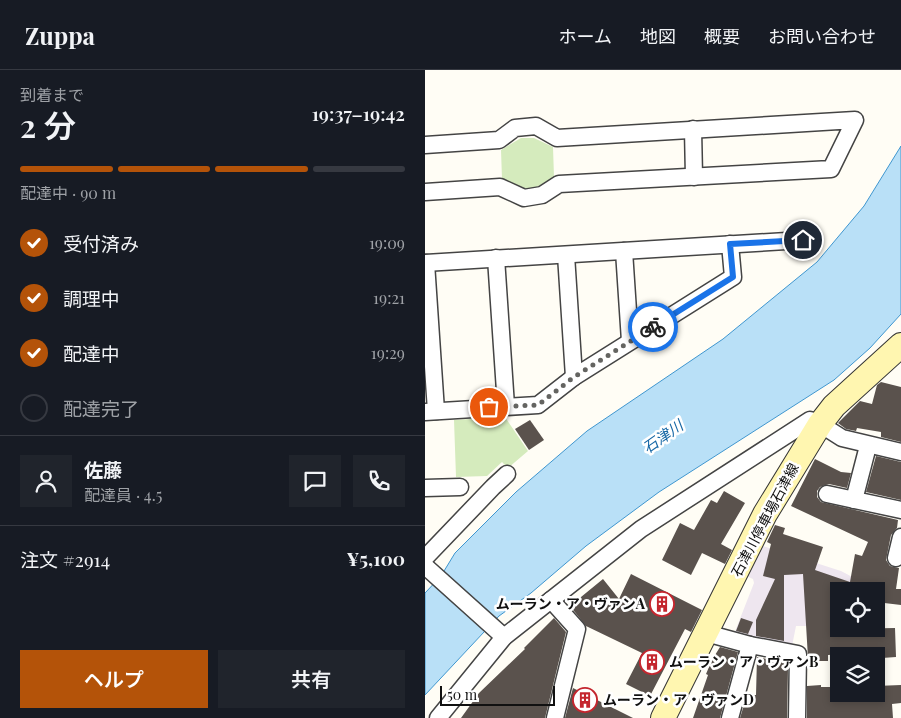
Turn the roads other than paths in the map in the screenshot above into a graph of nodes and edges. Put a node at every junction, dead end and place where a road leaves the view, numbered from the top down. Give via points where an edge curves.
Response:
1 (693, 130) junction
2 (425, 145) edge
3 (694, 177) junction
4 (425, 192) edge
5 (803, 240) dead end
6 (730, 244) junction
7 (624, 251) junction
8 (566, 255) junction
9 (496, 258) junction
10 (425, 263) edge
11 (630, 342) junction
12 (901, 345) edge
13 (574, 377) junction
14 (506, 406) junction
15 (430, 411) edge
16 (820, 424) junction
17 (868, 446) junction
18 (901, 452) edge
19 (507, 474) dead end
20 (460, 487) dead end
21 (425, 488) edge
22 (827, 494) dead end
23 (854, 500) junction
24 (901, 510) edge
25 (901, 537) edge
26 (425, 558) edge
27 (896, 558) dead end
28 (425, 566) edge
29 (551, 600) junction
30 (706, 633) junction
31 (504, 637) junction
32 (750, 645) junction
33 (438, 718) edge
34 (555, 718) edge
35 (663, 718) edge
36 (730, 718) edge
37 (797, 718) edge

1 - 2 street via 557,138 536,126 515,128 499,140
1 - 3 street
1 - 3 street via 855,120 831,169
3 - 4 street via 559,184 542,196 524,198 500,187
5 - 6 street
6 - 7 street
6 - 11 street via 733,277
7 - 8 street
7 - 11 street
8 - 9 street
8 - 13 street
9 - 10 street
9 - 14 street
10 - 15 street
11 - 13 street
12 - 16 main road, 石津川停車場石津線 via 850,390
13 - 14 street via 538,405
14 - 15 street
16 - 17 street via 842,438
16 - 29 street via 810,420 641,529
16 - 30 main road, 石津川停車場石津線 via 765,514
17 - 18 street
17 - 23 street
19 - 26 street
20 - 21 street
22 - 23 street
23 - 24 street
25 - 27 street
28 - 31 street
29 - 31 street
29 - 34 street via 577,629
30 - 32 street
30 - 35 main road, 石津川停車場石津線
31 - 33 street
32 - 36 street
32 - 37 street via 798,654

